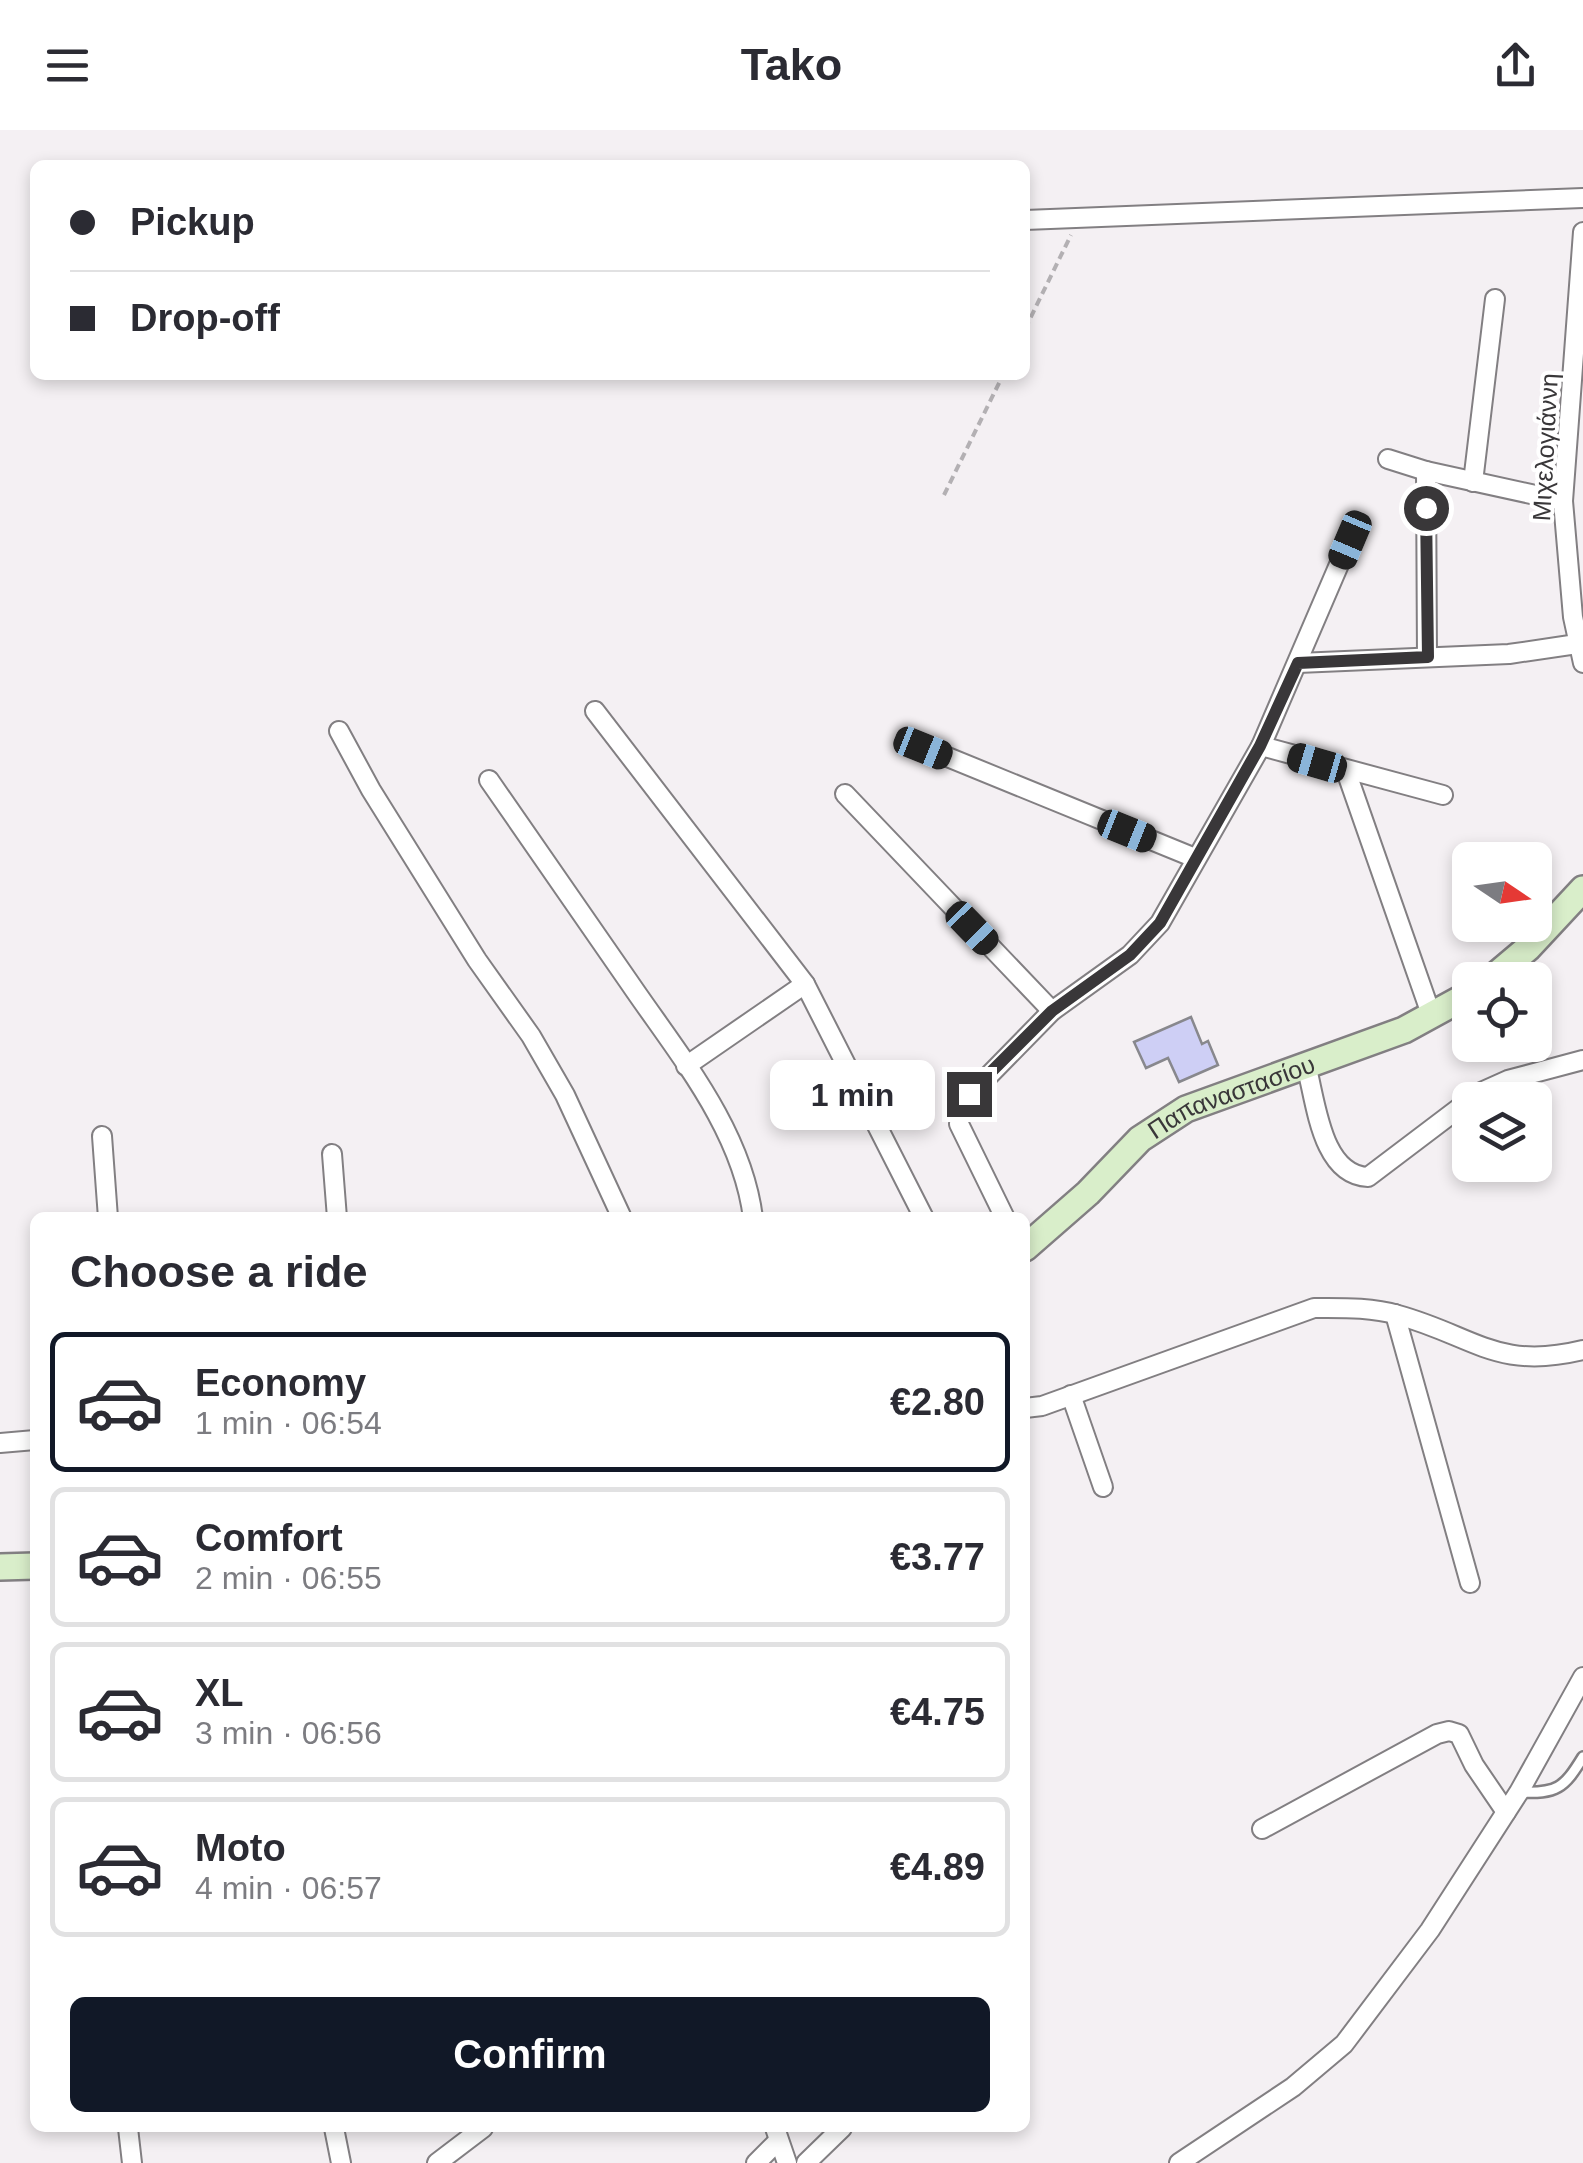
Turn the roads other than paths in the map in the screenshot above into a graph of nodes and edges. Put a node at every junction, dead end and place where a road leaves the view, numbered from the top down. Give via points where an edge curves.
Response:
1 (1583, 198) edge
2 (1030, 220) edge
3 (1583, 232) edge
4 (1495, 299) dead end
5 (1388, 459) dead end
6 (1426, 471) junction
7 (1473, 482) junction
8 (1563, 501) junction
9 (1350, 540) dead end
10 (1576, 644) junction
11 (1428, 657) junction
12 (1298, 663) junction
13 (1583, 664) edge
14 (595, 711) dead end
15 (339, 731) dead end
16 (1260, 746) junction
17 (923, 748) dead end
18 (1346, 771) junction
19 (489, 780) dead end
20 (845, 794) dead end
21 (1444, 794) dead end
22 (1195, 858) junction
23 (1583, 889) edge
24 (1511, 962) edge
25 (805, 984) junction
26 (1452, 1005) edge
27 (1052, 1011) junction
28 (1432, 1018) junction
29 (1583, 1060) edge
30 (1306, 1064) junction
31 (686, 1066) junction
32 (102, 1136) dead end
33 (332, 1154) dead end
34 (108, 1212) edge
35 (337, 1212) edge
36 (619, 1212) edge
37 (753, 1212) edge
38 (921, 1212) edge
39 (1002, 1212) edge
40 (1030, 1244) edge
41 (1395, 1314) junction
42 (1583, 1350) edge
43 (1071, 1395) junction
44 (1030, 1407) edge
45 (30, 1440) edge
46 (0, 1443) edge
47 (1103, 1487) dead end
48 (30, 1566) edge
49 (0, 1568) edge
50 (1470, 1583) dead end
51 (1583, 1676) edge
52 (1579, 1699) edge
53 (1583, 1756) edge
54 (1519, 1792) junction
55 (1506, 1812) junction
56 (1262, 1829) dead end
57 (128, 2132) edge
58 (335, 2132) edge
59 (477, 2132) edge
60 (838, 2132) edge
61 (776, 2135) edge
62 (132, 2163) edge
63 (340, 2163) edge
64 (437, 2163) edge
65 (756, 2163) edge
66 (787, 2163) edge
67 (806, 2163) edge
68 (1178, 2163) edge

1 - 2 street
3 - 8 street, Μιχελογιάννη
4 - 7 street
5 - 6 street
6 - 7 street
6 - 11 street
7 - 8 street
8 - 10 street, Μιχελογιάννη
9 - 12 street
10 - 11 street
10 - 13 street, Μιχελογιάννη
11 - 12 street
12 - 16 street
14 - 25 street
15 - 36 street via 476,960 532,1036
16 - 18 street
16 - 22 street
17 - 22 street
18 - 21 street
18 - 28 street
19 - 31 street
20 - 27 street
22 - 27 street via 1148,938
23 - 24 street
25 - 31 street
25 - 38 street
26 - 28 street, Παπαναστασίου
27 - 39 street via 958,1113
28 - 30 street, Παπαναστασίου
29 - 30 street via 1492,1086 1368,1177 1348,1172 1331,1157
30 - 40 street, Παπαναστασίου via 1160,1124
31 - 37 street via 727,1132
32 - 34 street
33 - 35 street
41 - 42 street via 1517,1357
41 - 43 street via 1314,1308
41 - 50 street
43 - 44 street
43 - 47 street
45 - 46 street
48 - 49 street
51 - 52 street
52 - 54 street
53 - 54 lane via 1557,1789
54 - 55 street
55 - 56 street via 1450,1731
55 - 68 street via 1430,1930 1344,2044 1293,2087
57 - 62 street
58 - 63 street
59 - 64 street
60 - 67 street
61 - 65 street
61 - 66 street

